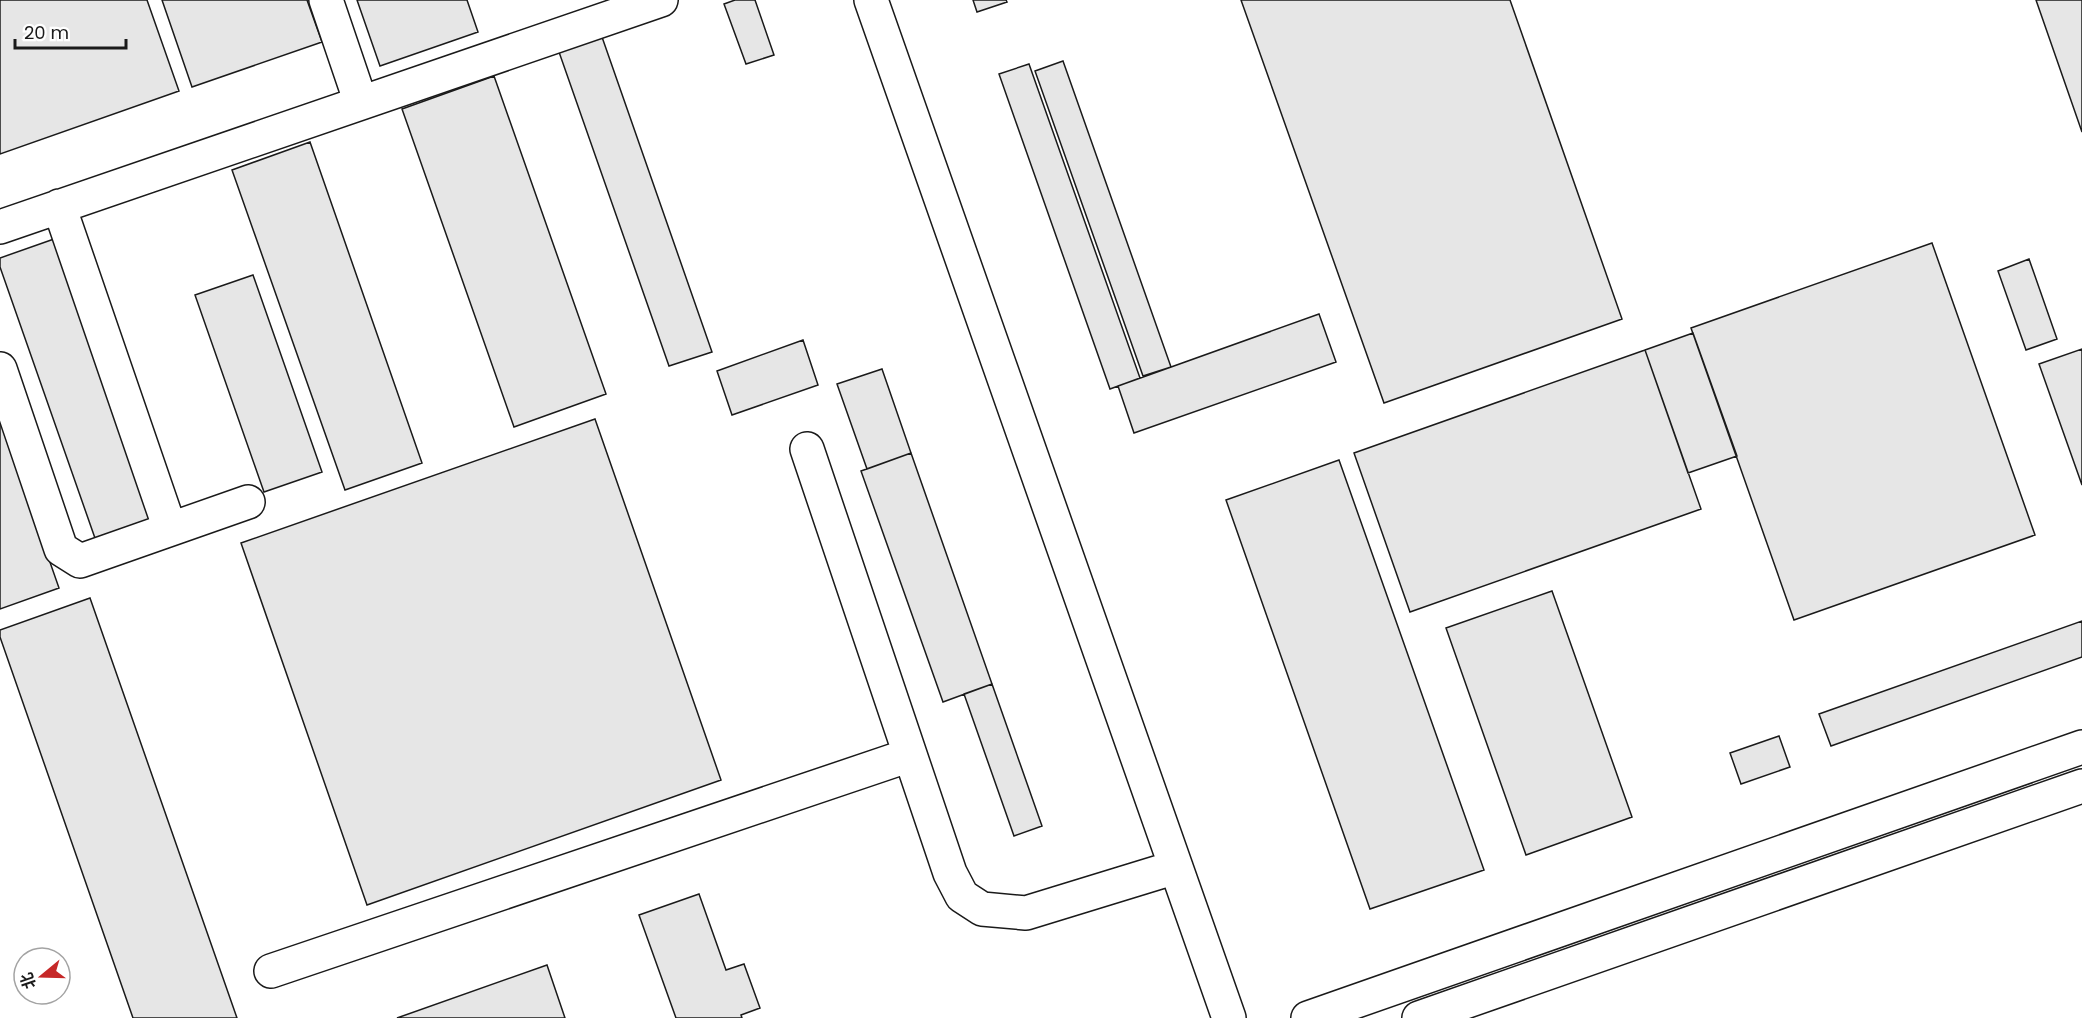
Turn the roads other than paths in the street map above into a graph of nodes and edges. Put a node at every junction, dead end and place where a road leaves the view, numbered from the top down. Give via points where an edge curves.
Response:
1 (326, 0) edge
2 (661, 0) edge
3 (871, 0) edge
4 (361, 103) junction
5 (59, 206) junction
6 (0, 227) edge
7 (0, 369) edge
8 (807, 449) dead end
9 (248, 502) dead end
10 (170, 529) junction
11 (2082, 747) edge
12 (910, 755) junction
13 (2082, 786) edge
14 (1176, 867) junction
15 (271, 971) dead end
16 (1229, 1018) edge
17 (1308, 1018) edge
18 (1419, 1018) edge

1 - 4 street
2 - 4 street
3 - 14 street
4 - 5 street
5 - 6 street
5 - 10 street
7 - 10 street via 62,549 80,561
8 - 12 street
9 - 10 street
11 - 17 street
12 - 14 street via 950,873 962,896 982,909 1026,913
12 - 15 street
13 - 18 street
14 - 16 street

